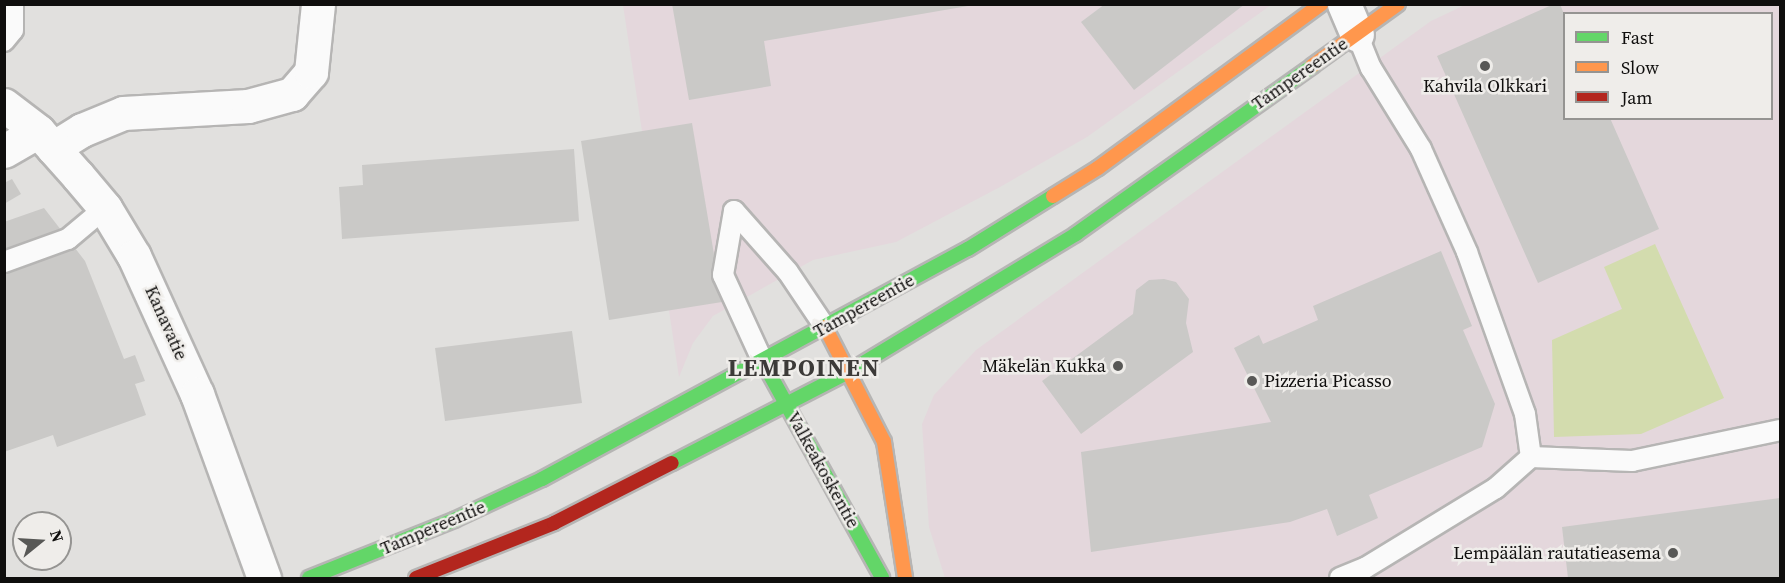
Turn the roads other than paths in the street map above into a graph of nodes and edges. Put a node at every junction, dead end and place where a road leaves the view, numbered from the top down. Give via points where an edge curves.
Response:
1 (13, 4) edge
2 (318, 4) edge
3 (1321, 4) edge
4 (1344, 4) edge
5 (1398, 4) edge
6 (1357, 34) junction
7 (4, 41) edge
8 (4, 105) edge
9 (46, 140) junction
10 (4, 151) edge
11 (105, 208) junction
12 (4, 262) edge
13 (825, 327) junction
14 (763, 362) junction
15 (850, 372) junction
16 (786, 404) junction
17 (1780, 430) edge
18 (1531, 457) junction
19 (264, 579) edge
20 (309, 579) edge
21 (416, 579) edge
22 (882, 579) edge
23 (905, 579) edge
24 (1340, 579) edge

1 - 7 lane via 13,30
2 - 9 street via 311,72 292,94 248,106 123,113
3 - 13 main road, Tampereentie via 1098,168 968,249
4 - 6 street
5 - 6 main road, Tampereentie
6 - 15 main road, Tampereentie via 1076,234
6 - 18 lane via 1371,68 1421,149 1467,252 1525,414
8 - 9 street, Kanavatie
9 - 10 street
9 - 11 street, Kanavatie
11 - 12 lane via 68,238
11 - 19 street, Kanavatie via 165,318
13 - 14 main road, Tampereentie
13 - 14 lane via 788,272 734,211 723,275
13 - 15 main road
14 - 16 main road, Valkeakoskentie
14 - 20 main road, Tampereentie via 542,479
15 - 16 main road, Tampereentie
15 - 23 main road via 884,442
16 - 21 main road, Tampereentie via 554,523
16 - 22 main road, Valkeakoskentie
17 - 18 lane via 1632,461
18 - 24 lane via 1496,488 1365,568

